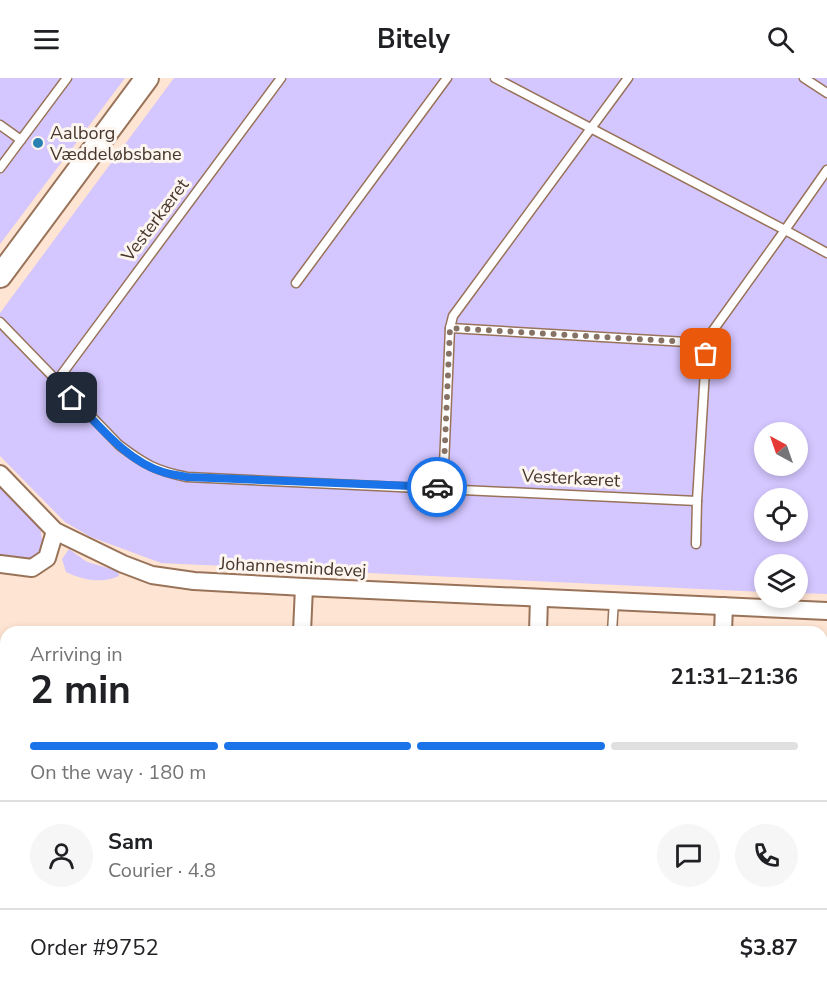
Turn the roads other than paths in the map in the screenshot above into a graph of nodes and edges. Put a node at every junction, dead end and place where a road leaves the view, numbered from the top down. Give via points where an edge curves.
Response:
1 (67, 78) edge
2 (147, 78) edge
3 (281, 78) edge
4 (447, 78) edge
5 (495, 78) edge
6 (628, 78) edge
7 (804, 78) edge
8 (827, 93) edge
9 (0, 125) edge
10 (591, 127) junction
11 (21, 140) junction
12 (0, 168) edge
13 (827, 170) edge
14 (785, 230) junction
15 (827, 253) edge
16 (0, 276) edge
17 (296, 283) dead end
18 (0, 322) edge
19 (450, 328) junction
20 (704, 343) junction
21 (56, 382) junction
22 (0, 474) edge
23 (443, 488) junction
24 (697, 501) junction
25 (55, 531) junction
26 (696, 544) dead end
27 (0, 564) edge
28 (304, 587) junction
29 (539, 598) junction
30 (614, 600) junction
31 (724, 606) junction
32 (827, 611) edge
33 (302, 626) edge
34 (538, 626) edge
35 (612, 626) edge
36 (723, 626) edge

1 - 11 lane
2 - 16 street
3 - 21 lane, Vesterkæret
4 - 17 lane
5 - 10 lane
6 - 10 lane
7 - 8 lane
9 - 11 lane
10 - 14 lane
10 - 19 lane via 453,316
11 - 12 lane
13 - 14 lane
14 - 15 lane
14 - 20 lane
18 - 21 lane, Vesterkæret
19 - 20 lane
19 - 23 lane
20 - 24 lane
21 - 23 lane, Vesterkæret via 119,445 162,472 187,477
22 - 25 street, Johannesmindevej
23 - 24 lane, Vesterkæret
24 - 26 lane
25 - 27 street via 47,558 32,568
25 - 28 street, Johannesmindevej via 152,575
28 - 29 street, Johannesmindevej
28 - 33 street
29 - 30 street, Johannesmindevej
29 - 34 street
30 - 31 street, Johannesmindevej
30 - 35 lane
31 - 32 street, Johannesmindevej
31 - 36 street

